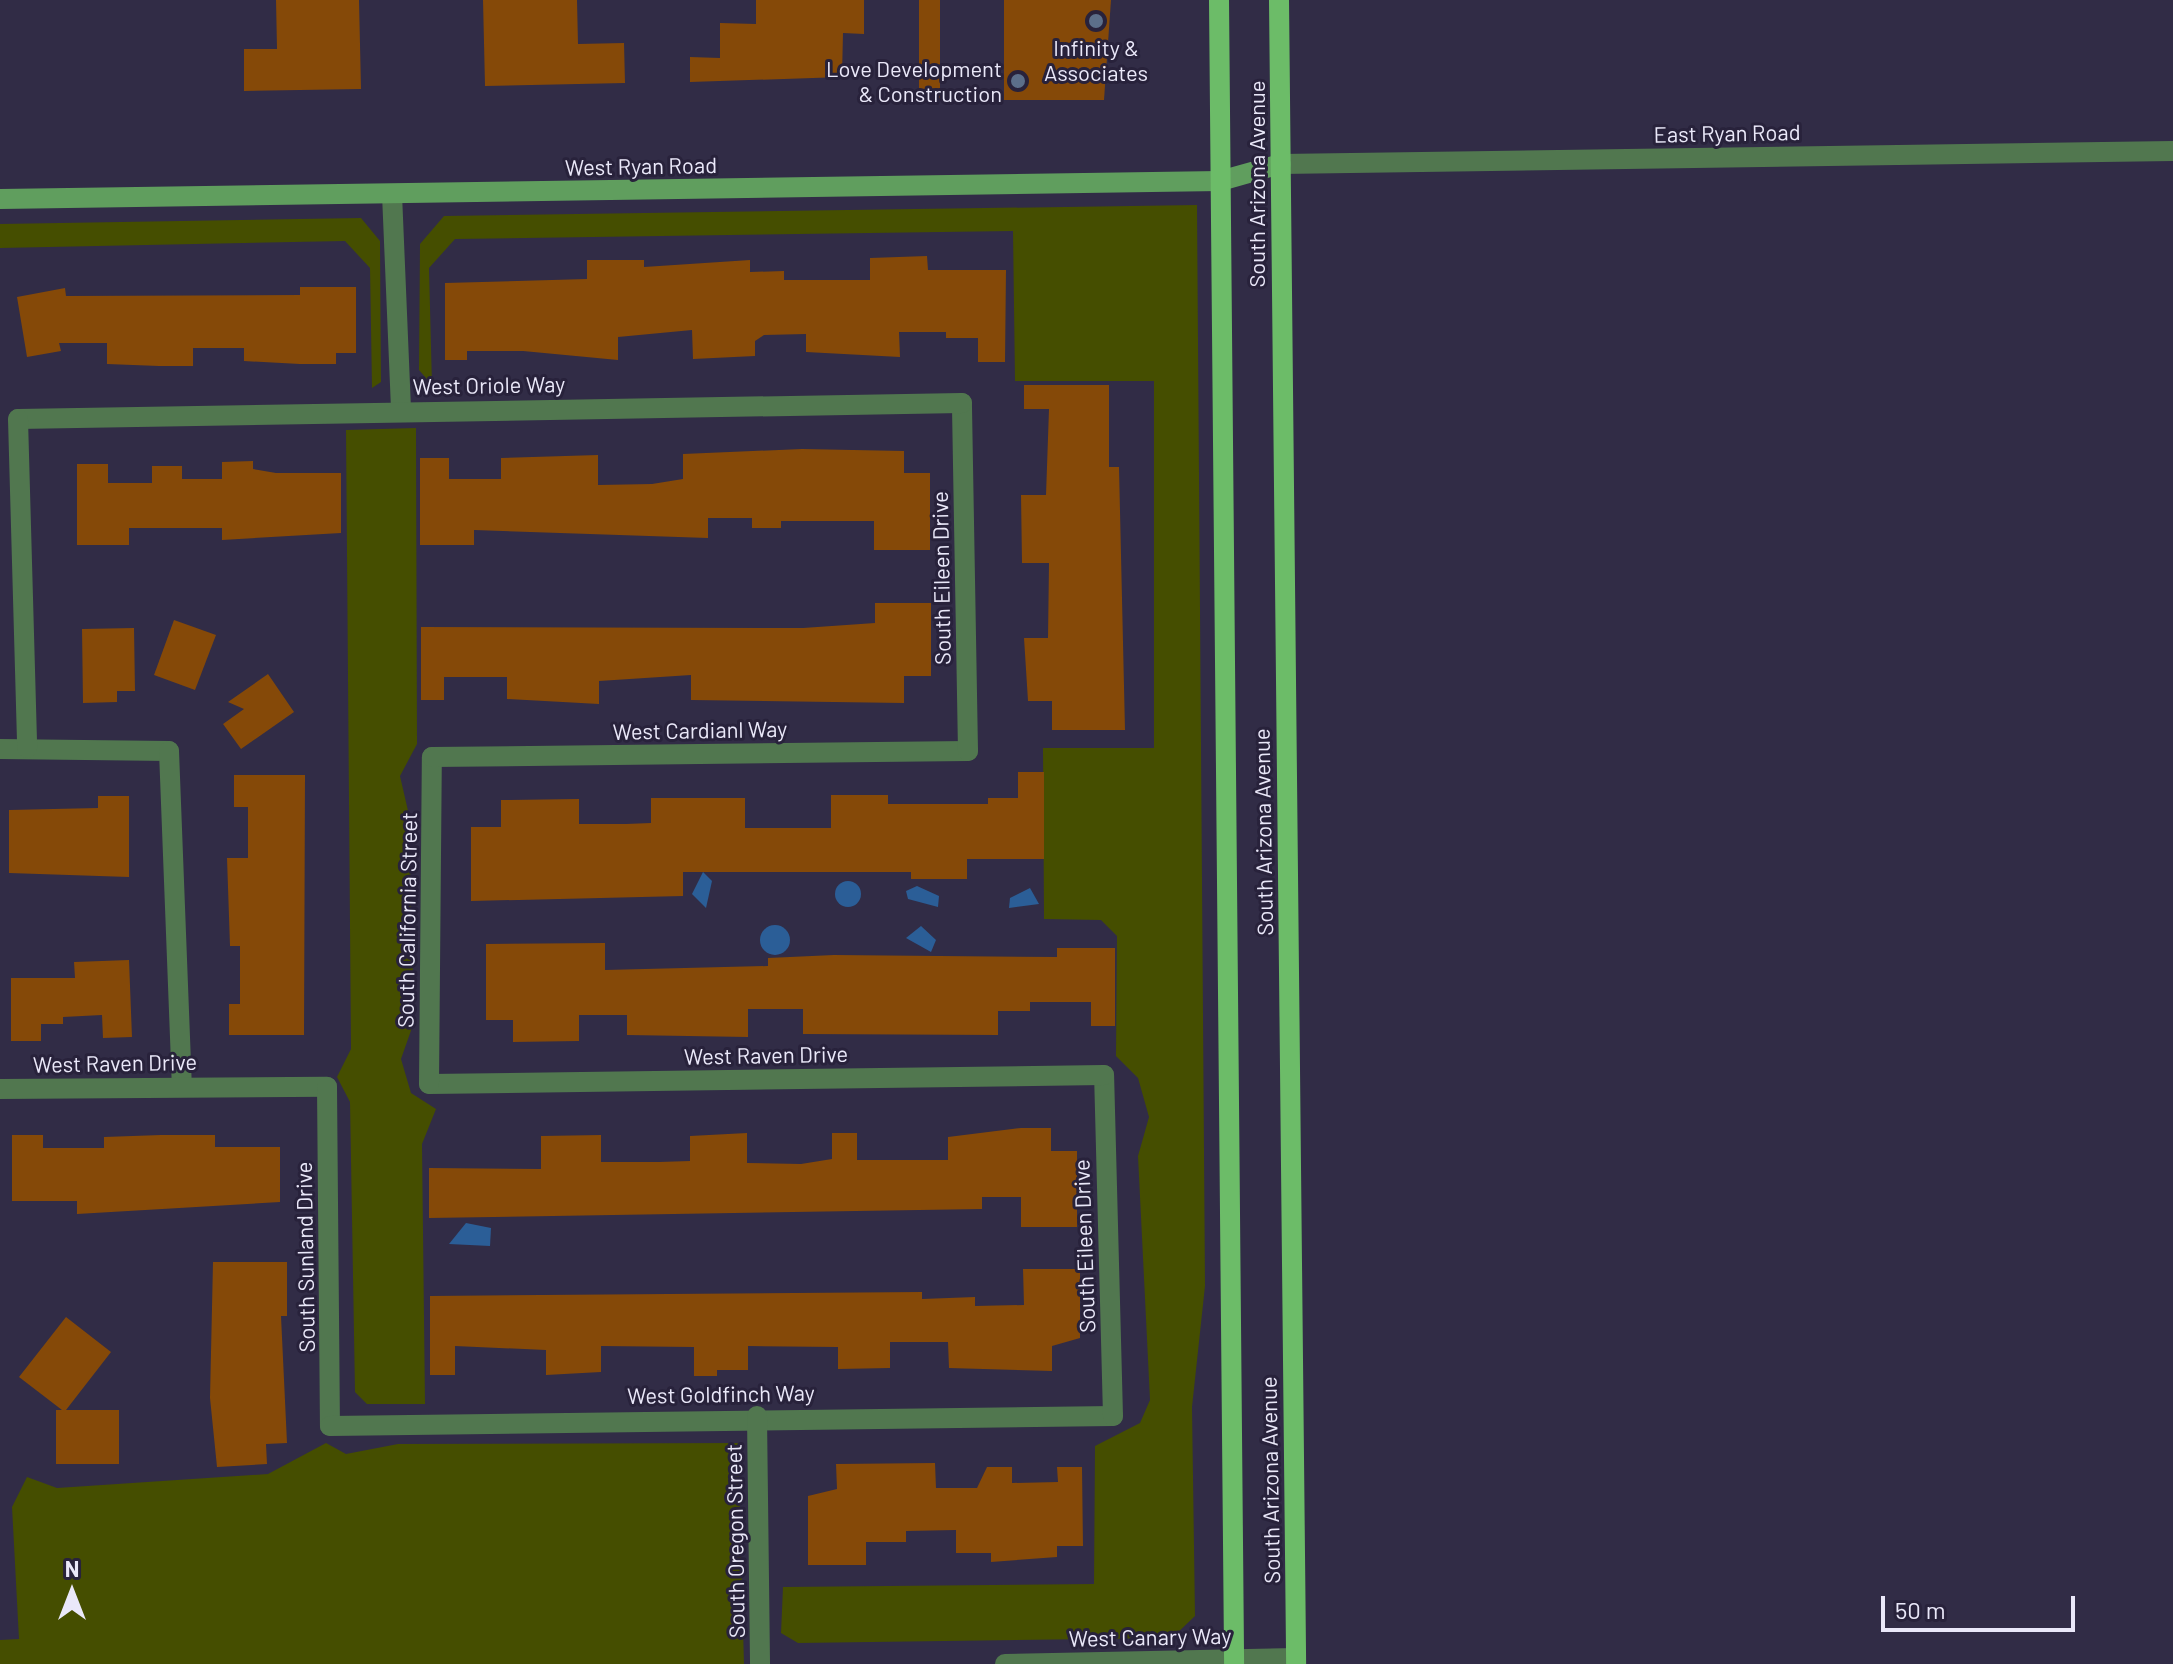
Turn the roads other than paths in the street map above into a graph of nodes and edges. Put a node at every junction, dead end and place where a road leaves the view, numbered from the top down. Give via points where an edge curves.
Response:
1 (1219, 0) edge
2 (1279, 0) edge
3 (2173, 151) edge
4 (1281, 164) junction
5 (1220, 181) junction
6 (392, 194) junction
7 (0, 199) edge
8 (962, 403) joint
9 (401, 410) junction
10 (27, 748) junction
11 (0, 749) edge
12 (968, 751) joint
13 (432, 757) joint
14 (1104, 1075) joint
15 (182, 1084) junction
16 (429, 1084) joint
17 (327, 1087) joint
18 (0, 1089) edge
19 (757, 1416) junction
20 (1113, 1416) joint
21 (330, 1426) joint
22 (1296, 1661) edge
23 (1234, 1662) edge
24 (760, 1664) edge
25 (1005, 1664) edge

1 - 5 main road, South Arizona Avenue
2 - 4 main road, South Arizona Avenue
3 - 4 street, East Ryan Road
4 - 5 street, West Ryan Road
4 - 22 main road, South Arizona Avenue
5 - 6 street, West Ryan Road
5 - 23 main road, South Arizona Avenue
6 - 7 street, West Ryan Road
6 - 9 street
8 - 9 street, West Oriole Way
8 - 12 street, South Eileen Drive
9 - 10 street, West Oriole Way via 18,419
10 - 11 street
10 - 15 street via 169,751
12 - 13 street, West Cardianl Way
13 - 16 street, South California Street
14 - 16 street, West Raven Drive
14 - 20 street, South Eileen Drive
15 - 17 street, West Raven Drive
15 - 18 street, West Raven Drive
17 - 21 street, South Sunland Drive
19 - 20 street, West Goldfinch Way
19 - 21 street, West Goldfinch Way
19 - 24 street, South Oregon Street
22 - 23 street, West Canary Way
23 - 25 street, West Canary Way

